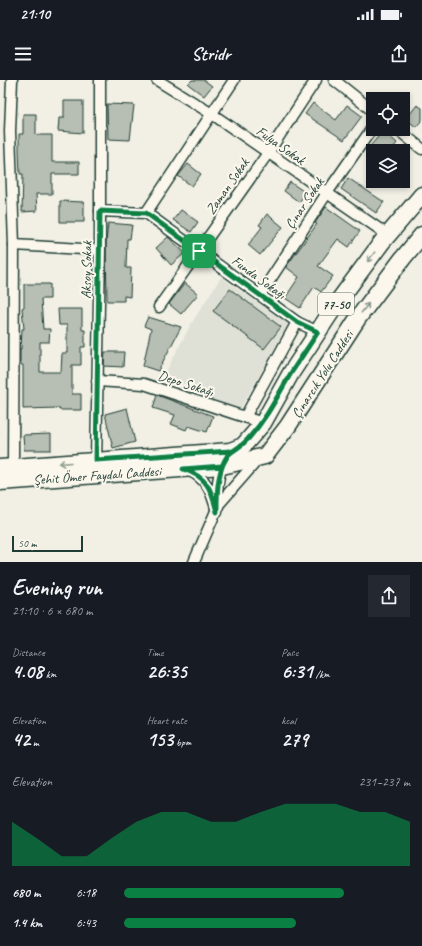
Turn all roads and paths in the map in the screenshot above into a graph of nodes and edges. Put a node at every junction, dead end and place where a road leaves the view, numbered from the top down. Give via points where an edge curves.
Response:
1 (12, 80) edge
2 (100, 80) edge
3 (157, 80) edge
4 (234, 80) edge
5 (316, 80) edge
6 (334, 80) edge
7 (366, 105) edge
8 (212, 114) junction
9 (5, 131) edge
10 (367, 136) edge
11 (406, 136) edge
12 (422, 149) edge
13 (268, 153) junction
14 (327, 193) junction
15 (422, 195) edge
16 (100, 211) junction
17 (146, 213) junction
18 (388, 235) junction
19 (422, 235) edge
20 (14, 245) junction
21 (100, 250) junction
22 (199, 251) junction
23 (260, 295) junction
24 (159, 307) dead end
25 (297, 322) junction
26 (318, 332) junction
27 (97, 381) junction
28 (245, 417) junction
29 (263, 423) junction
30 (236, 449) junction
31 (96, 460) junction
32 (260, 460) junction
33 (222, 466) junction
34 (6, 468) edge
35 (183, 469) junction
36 (0, 482) edge
37 (217, 512) junction
38 (194, 562) edge

1 - 9 street
2 - 16 street, Aksoy Sokak
3 - 8 street, Fulya Sokak
4 - 8 street
5 - 13 street, Zaman Sokak
6 - 7 street
8 - 13 street, Fulya Sokak
8 - 17 street
9 - 20 street
10 - 14 street, Çınar Sokak
11 - 12 street
13 - 14 street, Fulya Sokak
13 - 22 street, Zaman Sokak
14 - 18 street, Fulya Sokak
14 - 23 street, Çınar Sokak
15 - 18 main road, 77-50
16 - 17 street
16 - 21 street, Aksoy Sokak
17 - 22 street, Funda Sokağı
18 -> 26 main road, 77-50 via 336,303
32 -> 19 main road, Çınarcık Yolu Caddesi / 77-50 via 288,426 358,318
20 - 21 street
20 - 34 street
21 - 27 street, Aksoy Sokak
22 - 23 street, Funda Sokağı
22 - 24 street, Zaman Sokak
23 - 25 street, Funda Sokağı
25 - 26 street, Funda Sokağı
25 - 28 street
26 - 29 main road, 77-50
27 - 28 street, Depo Sokağı via 144,384
27 - 31 street, Aksoy Sokak
28 - 29 street, Depo Sokağı
29 - 30 main road, 77-50
30 - 31 main road, Şehit Ömer Faydalı Caddesi
30 - 33 street, 77-50
31 -> 34 main road, Şehit Ömer Faydalı Caddesi
32 - 33 main road, Şehit Ömer Faydalı Caddesi
32 - 37 street via 219,504
33 - 35 main road, Şehit Ömer Faydalı Caddesi
33 - 37 street via 217,493
35 - 36 main road, Şehit Ömer Faydalı Caddesi
35 - 37 street via 195,473 209,486
37 - 38 street

